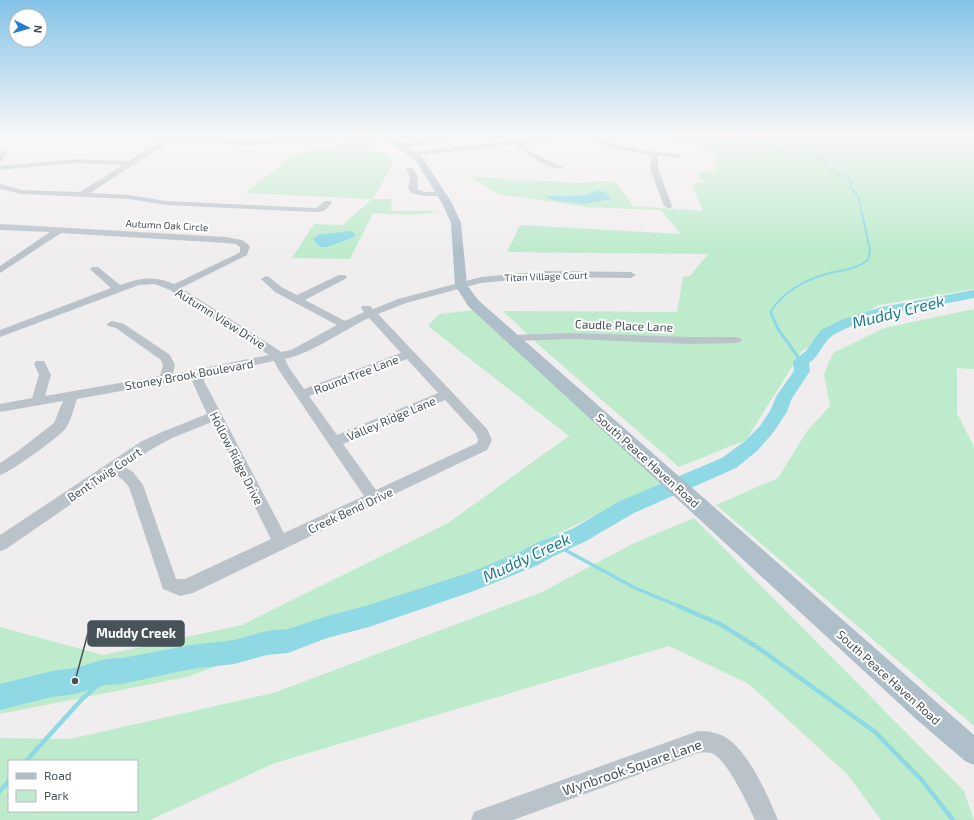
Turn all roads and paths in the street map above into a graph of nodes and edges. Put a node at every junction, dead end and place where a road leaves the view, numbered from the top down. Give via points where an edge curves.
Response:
1 (111, 175) edge
2 (413, 175) edge
3 (430, 175) edge
4 (657, 175) edge
5 (0, 186) edge
6 (442, 194) junction
7 (80, 195) junction
8 (264, 196) dead end
9 (328, 203) dead end
10 (183, 204) junction
11 (668, 206) dead end
12 (254, 207) junction
13 (175, 211) dead end
14 (0, 227) edge
15 (58, 231) junction
16 (95, 269) dead end
17 (0, 270) edge
18 (631, 275) dead end
19 (342, 277) dead end
20 (266, 279) dead end
21 (461, 285) junction
22 (117, 288) junction
23 (174, 288) junction
24 (298, 299) junction
25 (368, 310) junction
26 (342, 323) junction
27 (112, 324) dead end
28 (0, 334) edge
29 (512, 338) junction
30 (736, 340) dead end
31 (409, 354) junction
32 (279, 357) junction
33 (40, 364) dead end
34 (199, 373) junction
35 (166, 378) junction
36 (302, 394) junction
37 (447, 394) junction
38 (72, 395) junction
39 (37, 402) junction
40 (0, 408) edge
41 (215, 416) junction
42 (335, 442) junction
43 (115, 467) junction
44 (0, 470) edge
45 (374, 499) junction
46 (281, 542) junction
47 (0, 544) edge
48 (974, 752) edge
49 (482, 820) edge
50 (767, 820) edge

1 - 7 street
2 - 6 street via 414,191
3 - 6 main road, South Peace Haven Road
4 - 11 street
5 - 7 street via 22,192
6 - 21 main road, South Peace Haven Road via 456,223
7 - 10 street via 129,197
8 - 12 street
9 - 12 street via 321,209
10 - 12 street
10 - 13 street
14 - 15 street, Autumn Oak Circle
15 - 17 street
15 - 23 street, Autumn Oak Circle via 226,240 239,242 245,246 244,253 240,256
16 - 22 street
18 - 21 street, Titan Village Court via 546,274 498,278
19 - 24 street
20 - 24 street via 279,290
21 - 25 street, Stoney Brook Boulevard
21 - 29 main road, South Peace Haven Road via 473,303
22 - 23 street, Autumn View Drive via 148,280 160,281
22 - 28 street, Autumn View Drive
23 - 32 street, Autumn View Drive
24 - 26 street
25 - 26 street, Stoney Brook Boulevard
25 - 31 street, Creek Bend Drive
26 - 32 street, Stoney Brook Boulevard via 295,353
27 - 35 street via 120,326 166,358 169,365
29 - 30 street, Caudle Place Lane via 608,336 675,341
29 - 48 main road, South Peace Haven Road
31 - 36 street, Round Tree Lane
31 - 37 street, Creek Bend Drive
32 - 34 street, Stoney Brook Boulevard
32 - 36 street, Autumn View Drive via 282,366
33 - 39 street via 45,375
34 - 35 street, Stoney Brook Boulevard
34 - 41 street, Hollow Ridge Drive via 198,381
35 - 38 street, Stoney Brook Boulevard
36 - 42 street, Autumn View Drive
37 - 42 street, Valley Ridge Lane
37 - 45 street, Creek Bend Drive via 482,432 484,443
38 - 39 street, Stoney Brook Boulevard
38 - 44 street via 60,426 24,455
39 - 40 street, Stoney Brook Boulevard
41 - 43 street, Bent Twig Court via 147,445
41 - 46 street, Hollow Ridge Drive
42 - 45 street, Autumn View Drive
43 - 46 street, Creek Bend Drive via 136,485 169,584 174,587 187,587
43 - 47 street, Bent Twig Court
45 - 46 street, Creek Bend Drive
49 - 50 street, Wynbrook Square Lane via 698,742 707,741 726,750 734,760

